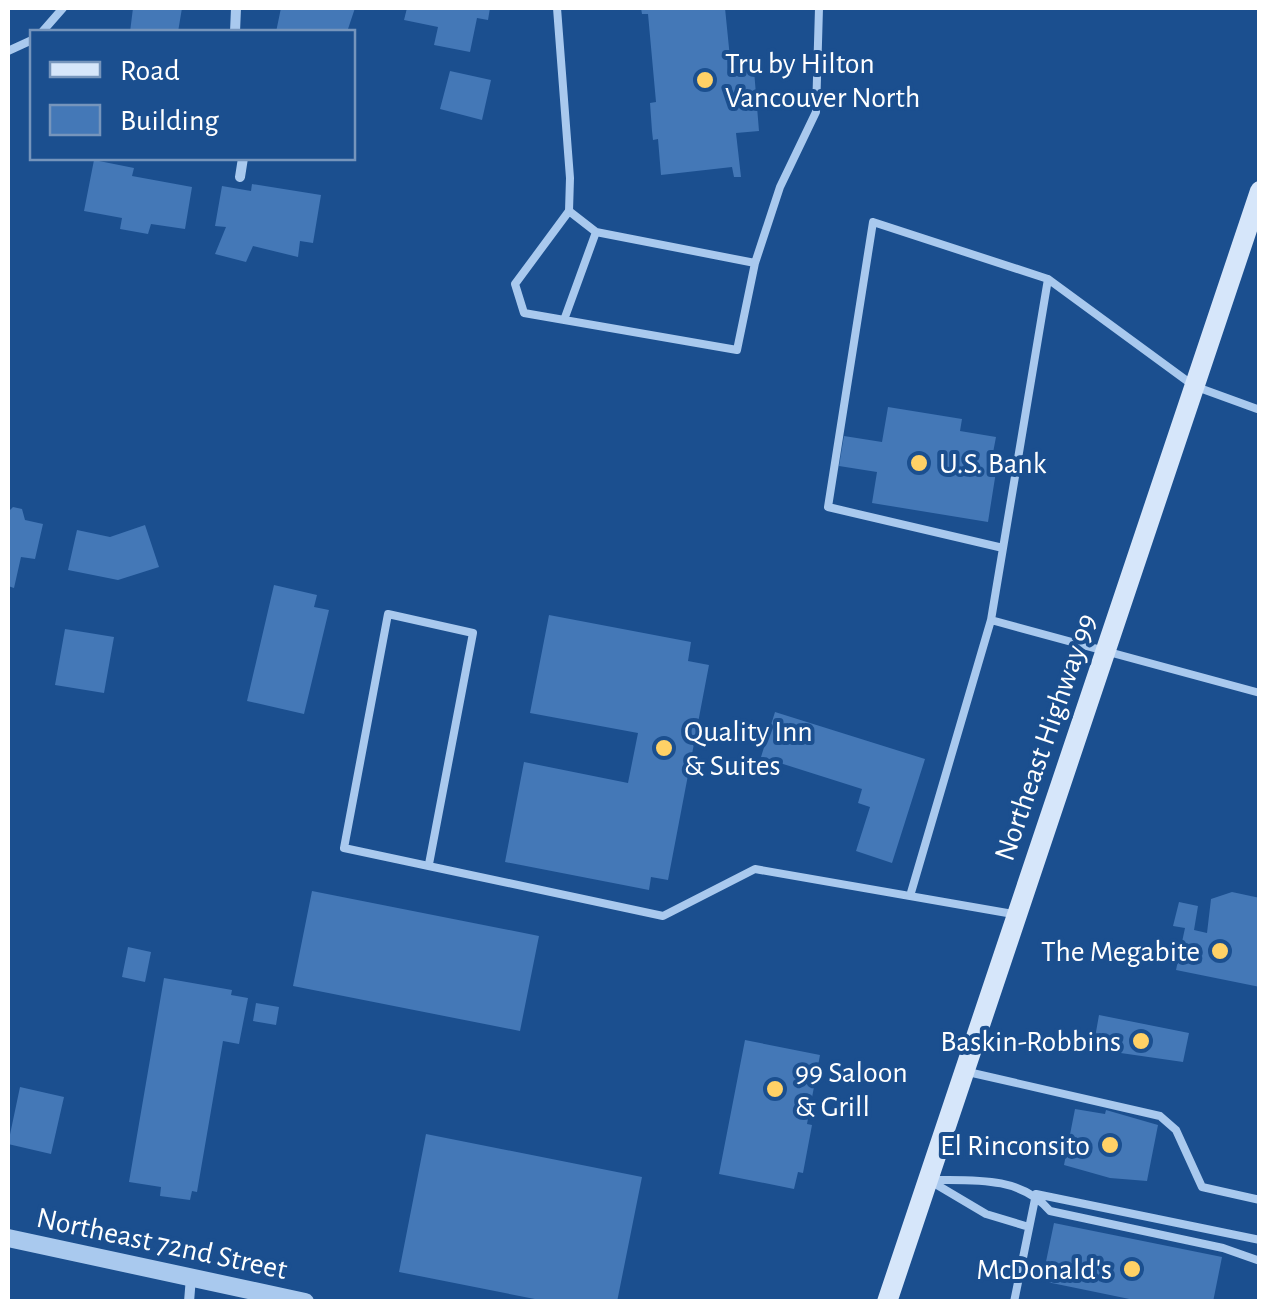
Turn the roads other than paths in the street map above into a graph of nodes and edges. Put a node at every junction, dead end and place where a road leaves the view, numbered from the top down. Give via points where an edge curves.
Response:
1 (63, 8) edge
2 (557, 8) edge
3 (819, 8) edge
4 (44, 30) edge
5 (243, 160) edge
6 (240, 177) dead end
7 (1260, 191) edge
8 (569, 212) junction
9 (596, 232) junction
10 (755, 263) junction
11 (1048, 279) junction
12 (564, 320) junction
13 (1194, 386) junction
14 (1260, 410) edge
15 (1003, 548) junction
16 (991, 620) junction
17 (1106, 650) junction
18 (1260, 693) edge
19 (430, 864) junction
20 (910, 896) junction
21 (1017, 915) junction
22 (965, 1071) junction
23 (928, 1180) junction
24 (1036, 1194) junction
25 (1260, 1200) edge
26 (1029, 1227) junction
27 (8, 1238) edge
28 (1260, 1240) edge
29 (1258, 1258) edge
30 (192, 1277) junction
31 (188, 1302) edge
32 (305, 1302) edge
33 (887, 1302) edge
34 (1014, 1302) edge

1 - 4 lane
2 - 8 lane
3 - 10 lane via 816,112 780,187
5 - 6 street
7 - 13 main road, Northeast Highway 99
8 - 9 lane
8 - 12 lane via 515,284 524,313
9 - 10 lane
9 - 12 lane
10 - 12 lane via 737,350
11 - 13 lane
11 - 15 lane
11 - 15 lane via 873,222 828,507
13 - 14 lane
13 - 17 main road, Northeast Highway 99
15 - 16 lane
16 - 17 lane
16 - 20 lane
17 - 18 lane
17 - 21 main road, Northeast Highway 99
19 - 19 lane via 344,848 388,614 473,632
19 - 20 lane via 663,916 755,869
20 - 21 lane
21 - 22 main road, Northeast Highway 99
22 - 23 main road, Northeast Highway 99
22 - 25 lane via 1160,1116 1176,1130 1202,1187
23 - 24 lane via 988,1180
23 - 26 lane via 986,1214
23 - 33 main road, Northeast Highway 99
24 - 26 lane
24 - 28 lane
24 - 29 lane via 1050,1210
26 - 34 lane
27 - 30 street, Northeast 72nd Street
30 - 31 street
30 - 32 street, Northeast 72nd Street

